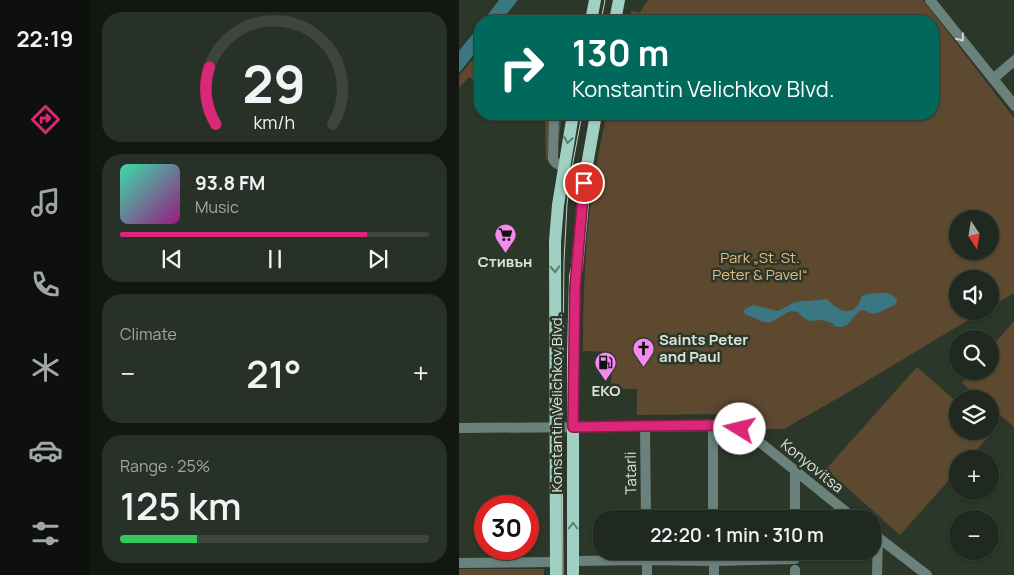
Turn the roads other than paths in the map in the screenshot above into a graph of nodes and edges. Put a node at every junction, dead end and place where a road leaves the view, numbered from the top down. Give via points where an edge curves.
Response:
1 (595, 0) edge
2 (619, 0) edge
3 (930, 0) edge
4 (592, 15) edge
5 (616, 15) edge
6 (1014, 60) edge
7 (993, 79) junction
8 (1014, 106) edge
9 (554, 120) edge
10 (572, 120) edge
11 (595, 120) edge
12 (564, 166) junction
13 (713, 425) junction
14 (645, 426) junction
15 (555, 427) junction
16 (573, 427) junction
17 (459, 428) edge
18 (795, 472) junction
19 (646, 510) edge
20 (713, 510) edge
21 (795, 510) edge
22 (844, 510) edge
23 (881, 539) edge
24 (593, 560) edge
25 (647, 560) edge
26 (714, 560) edge
27 (768, 560) edge
28 (876, 560) edge
29 (573, 561) junction
30 (556, 562) junction
31 (795, 562) edge
32 (459, 563) edge
33 (556, 575) edge
34 (573, 575) edge
35 (647, 575) edge
36 (714, 575) edge
37 (877, 575) edge
38 (927, 575) edge

1 - 4 main road
2 - 5 main road
3 -> 7 street
6 - 7 street
7 - 8 street
9 - 12 street via 553,159 557,165
10 -> 12 main road, Konstantin Velichkov Blvd.
11 - 16 main road, Konstantin Velichkov Blvd. via 575,276
12 -> 15 main road, Konstantin Velichkov Blvd. via 553,221
13 - 14 street, Konyovitsa
13 - 18 street, Konyovitsa via 740,429 751,435
13 - 20 street
14 - 16 street, Konyovitsa
14 - 19 street, Tatarli
15 - 16 street, Konyovitsa
15 - 17 street, Konyovitsa
15 - 30 main road, Konstantin Velichkov Blvd.
29 -> 16 main road, Konstantin Velichkov Blvd.
18 - 21 street
18 - 22 street, Konyovitsa
23 - 38 street
24 - 29 street
25 - 35 street
26 - 36 street
27 - 31 street
28 - 37 street
29 - 34 main road, Konstantin Velichkov Blvd.
30 - 32 street
30 - 33 main road, Konstantin Velichkov Blvd.

